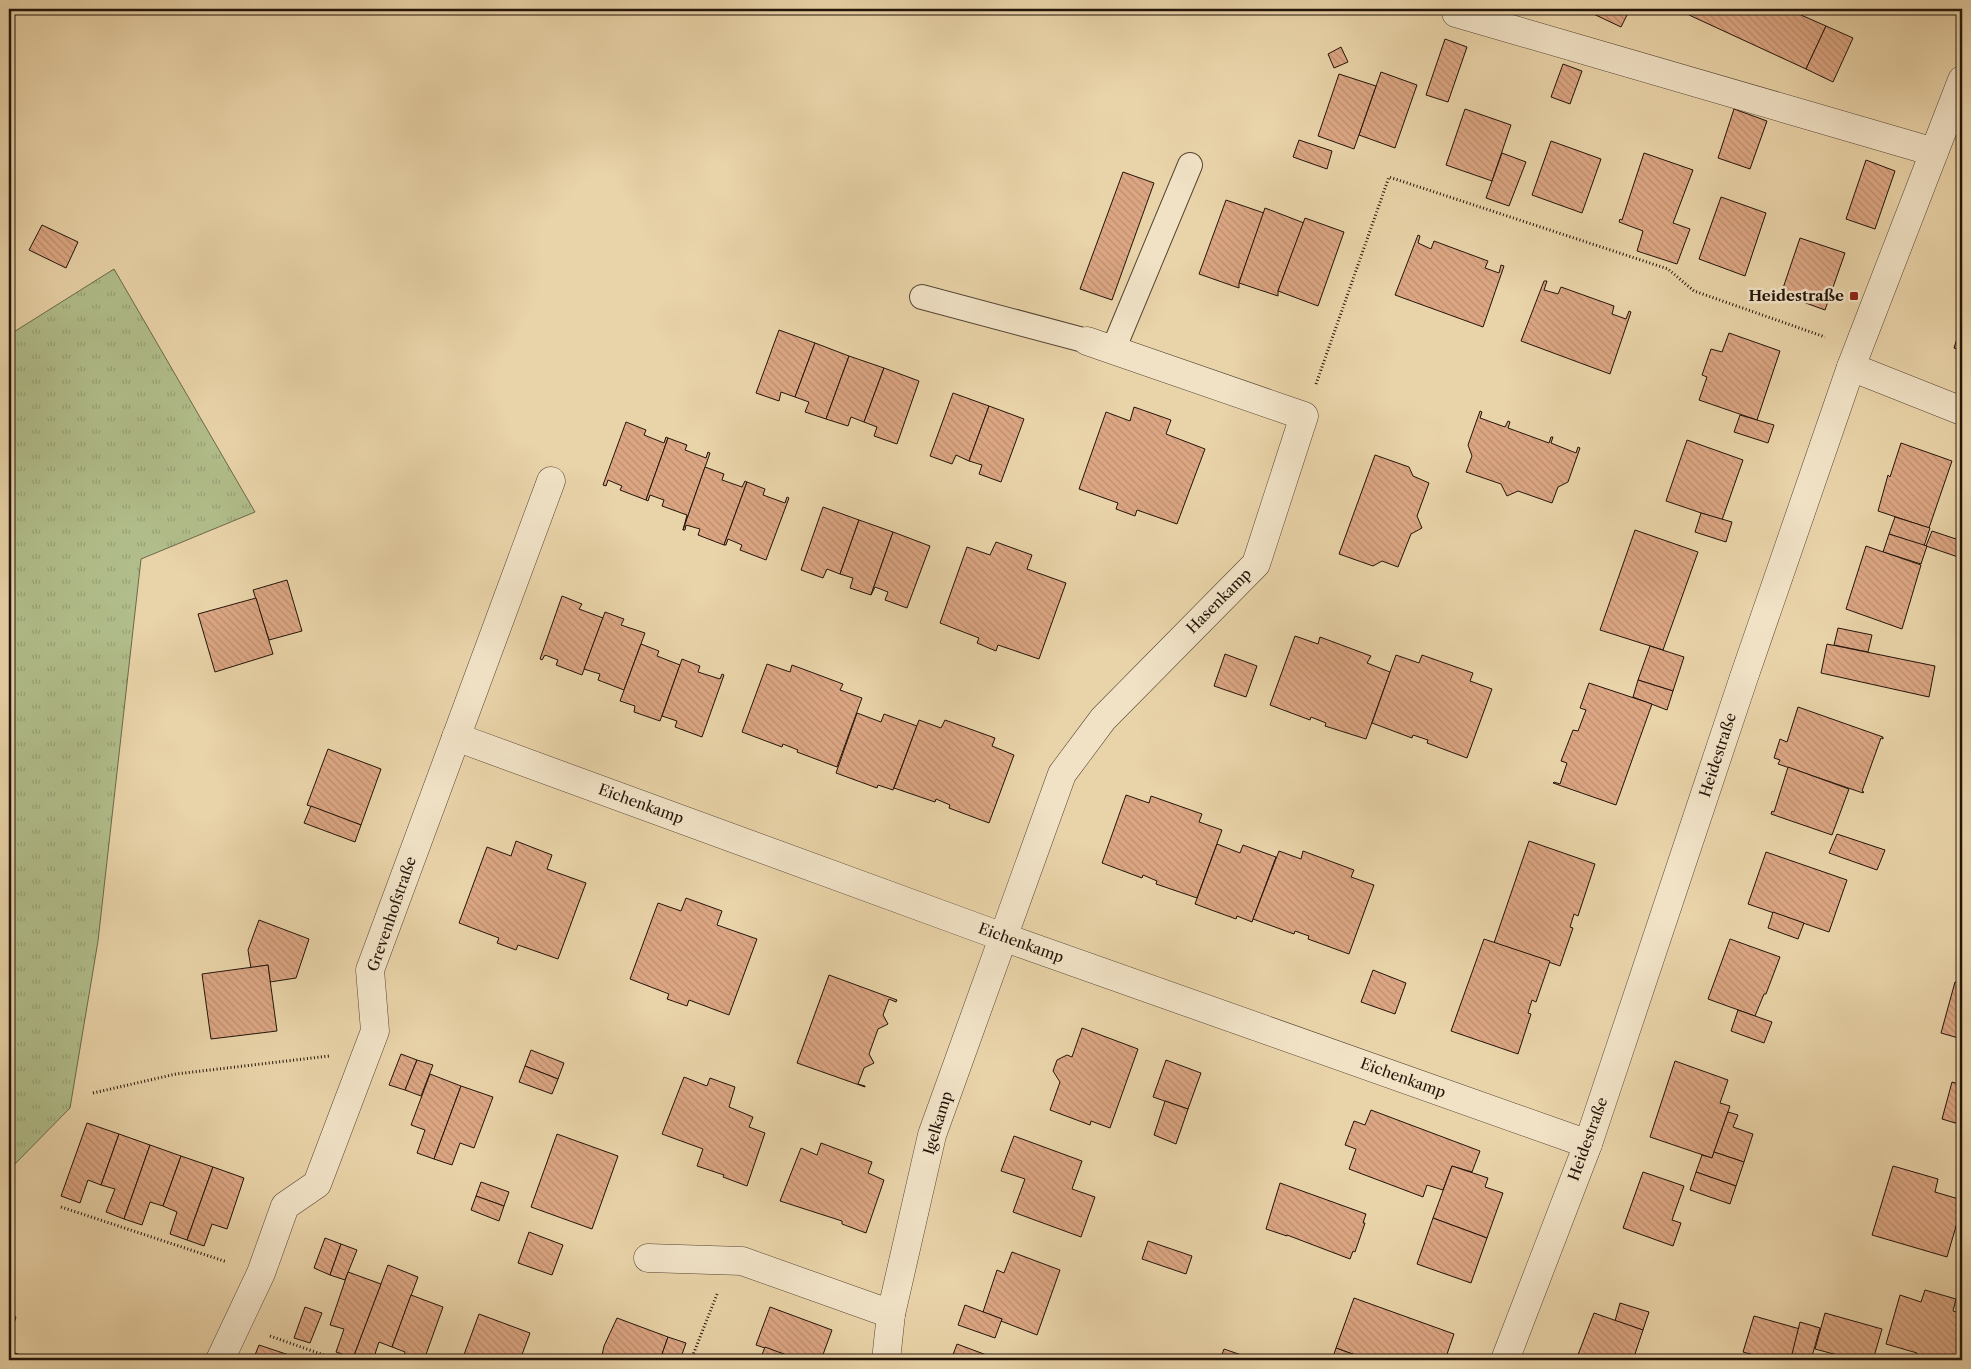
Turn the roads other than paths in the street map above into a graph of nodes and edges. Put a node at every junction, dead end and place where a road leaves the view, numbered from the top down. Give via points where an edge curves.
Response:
1 (1456, 13) dead end
2 (1962, 80) edge
3 (1934, 152) junction
4 (1190, 165) dead end
5 (922, 297) dead end
6 (1087, 341) joint
7 (1113, 350) junction
8 (1855, 358) junction
9 (1962, 411) edge
10 (551, 481) dead end
11 (456, 737) junction
12 (1003, 937) junction
13 (1588, 1144) junction
14 (648, 1258) dead end
15 (891, 1314) junction
16 (220, 1360) edge
17 (886, 1360) edge
18 (1505, 1360) edge

1 - 3 street
2 - 3 street, Heidestraße
3 - 8 street, Heidestraße
4 - 7 lane
5 - 6 lane
6 - 7 street
7 - 12 street, Hasenkamp via 1304,416 1256,564 1102,719 1062,774
8 - 9 street
8 - 13 street, Heidestraße
10 - 11 street, Grevenhofstraße
11 - 12 street, Eichenkamp
11 - 16 street, Grevenhofstraße via 370,970 375,1031 317,1184 285,1206 261,1273
12 - 13 street, Eichenkamp
12 - 15 street, Igelkamp via 932,1135
13 - 18 street, Heidestraße
14 - 15 street via 742,1261
15 - 17 street, Igelkamp

